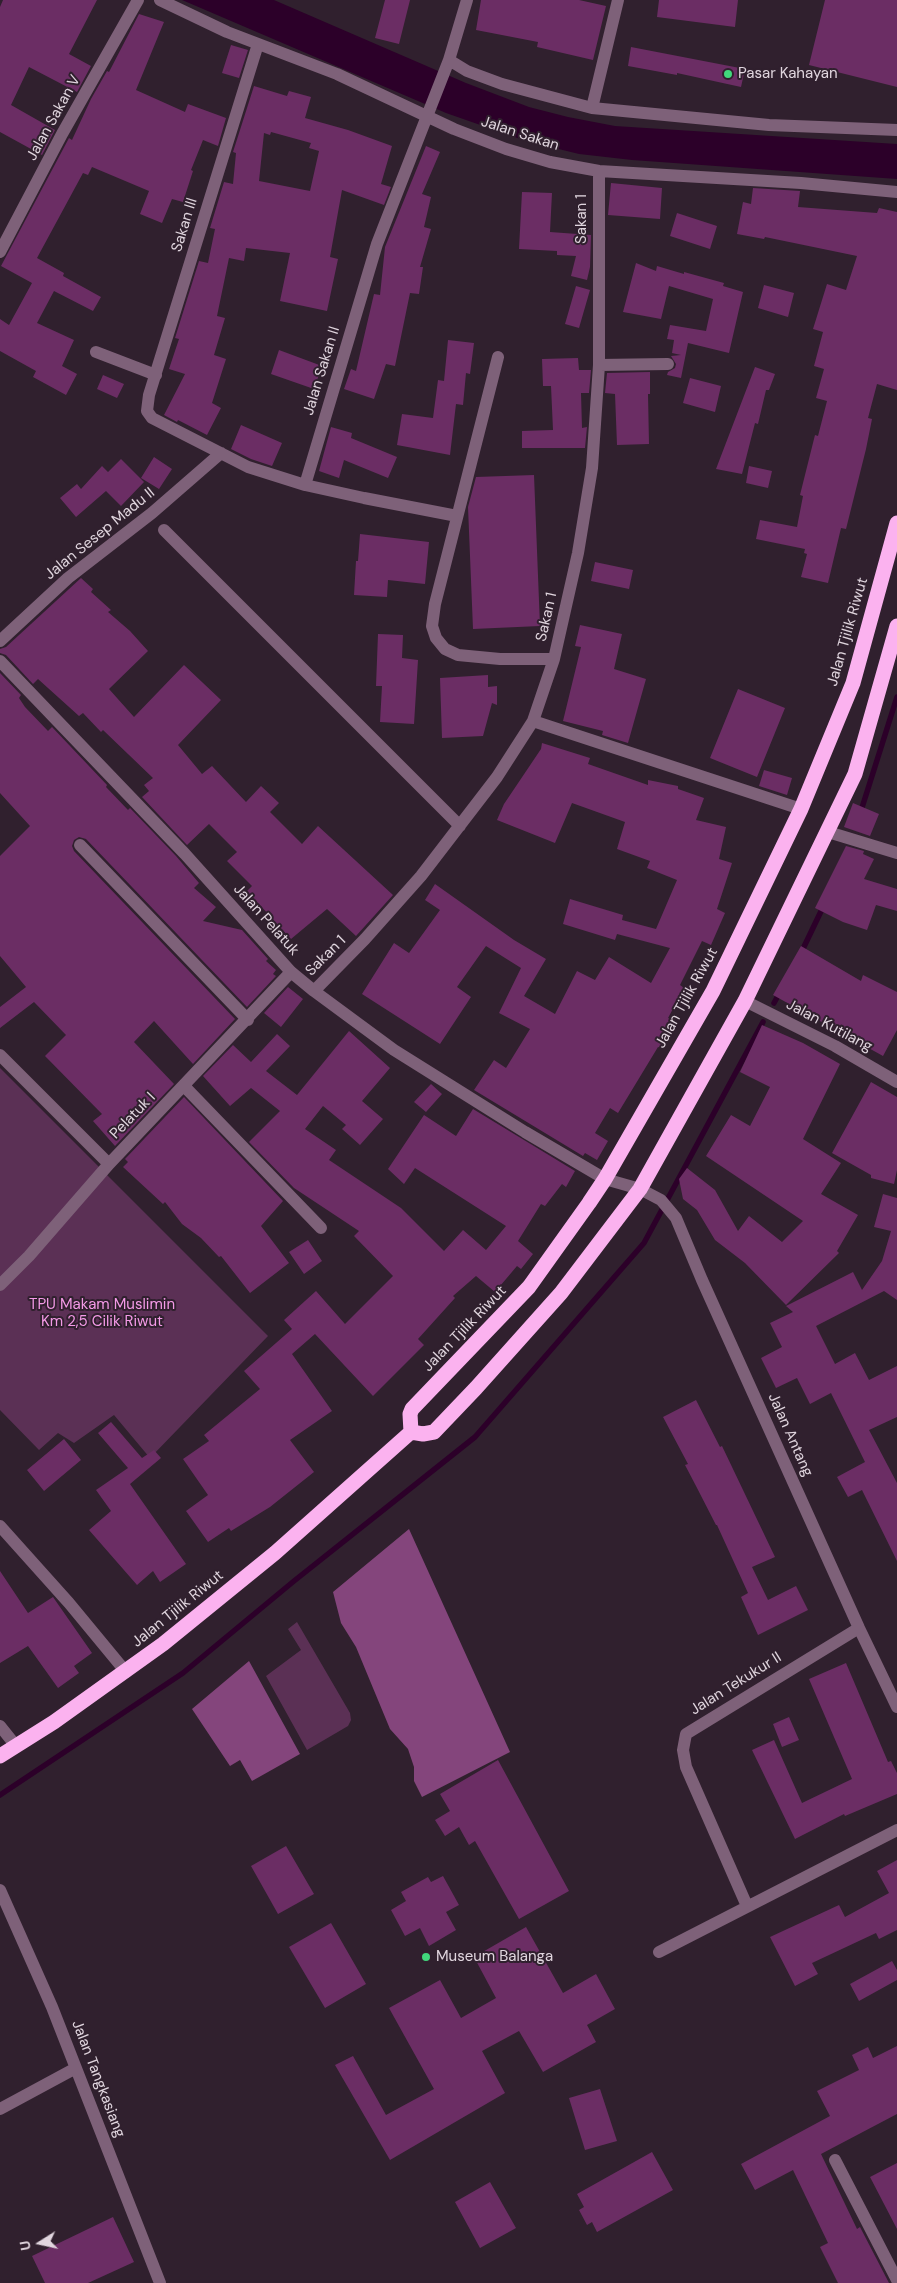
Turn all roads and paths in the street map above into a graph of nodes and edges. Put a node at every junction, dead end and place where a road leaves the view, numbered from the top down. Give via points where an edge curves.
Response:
1 (138, 0) edge
2 (160, 0) edge
3 (466, 0) edge
4 (618, 0) edge
5 (258, 44) junction
6 (449, 60) junction
7 (592, 108) junction
8 (429, 112) junction
9 (897, 130) edge
10 (599, 171) junction
11 (897, 192) edge
12 (0, 252) edge
13 (96, 352) dead end
14 (498, 356) dead end
15 (668, 364) dead end
16 (599, 365) junction
17 (156, 375) junction
18 (221, 453) junction
19 (305, 484) junction
20 (457, 516) junction
21 (897, 524) edge
22 (164, 530) dead end
23 (897, 626) edge
24 (0, 642) edge
25 (554, 659) junction
26 (0, 661) edge
27 (533, 721) junction
28 (801, 810) junction
29 (460, 826) junction
30 (828, 832) junction
31 (80, 845) dead end
32 (897, 853) edge
33 (291, 972) junction
34 (314, 991) junction
35 (745, 1001) junction
36 (248, 1020) junction
37 (0, 1055) edge
38 (897, 1082) edge
39 (184, 1086) junction
40 (109, 1164) junction
41 (605, 1179) junction
42 (640, 1188) junction
43 (322, 1228) dead end
44 (0, 1285) edge
45 (411, 1432) junction
46 (0, 1526) edge
47 (859, 1628) junction
48 (126, 1672) junction
49 (897, 1707) edge
50 (0, 1726) edge
51 (16, 1746) junction
52 (0, 1756) edge
53 (897, 1830) edge
54 (0, 1890) edge
55 (747, 1906) junction
56 (659, 1952) dead end
57 (76, 2068) junction
58 (0, 2109) edge
59 (835, 2160) dead end
60 (897, 2280) edge
61 (160, 2283) edge

1 - 12 street, Jalan Sakan V
2 - 5 street, Jalan Sakan
3 - 6 street, Jalan Sakan II
4 - 7 street
5 - 8 street, Jalan Sakan
5 - 17 street, Sakan III
6 - 7 street via 467,71 502,84
6 - 8 street, Jalan Sakan II
7 - 9 street via 769,125
8 - 10 street, Jalan Sakan via 454,129 506,149 550,162
8 - 19 street, Jalan Sakan II via 377,244
10 - 11 street, Jalan Sakan
10 - 16 street, Sakan 1
13 - 17 street
14 - 20 street
15 - 16 street
16 - 25 street, Sakan 1 via 592,468 578,553
17 - 18 street, Sakan III via 148,402 149,416
18 - 19 street via 255,470
18 - 24 street, Jalan Sesep Madu II via 152,513 68,578
19 - 20 street
20 - 25 street via 432,615 436,638 458,656
21 - 28 highway, Jalan Tjilik Riwut via 853,683
22 - 29 street
23 - 30 highway via 855,774
25 - 27 street, Sakan 1
26 - 33 street, Jalan Pelatuk via 185,854
27 - 28 street
27 - 29 street, Sakan 1
28 - 41 highway, Jalan Tjilik Riwut via 714,991
29 - 34 street, Sakan 1 via 379,923
30 - 32 street
30 - 35 highway
31 - 36 street
33 - 34 street, Jalan Pelatuk
33 - 36 street, Pelatuk I
34 - 41 street, Jalan Pelatuk via 394,1050
35 - 38 street, Jalan Kutilang via 835,1046
35 - 42 highway
36 - 39 street, Pelatuk I
37 - 40 street
39 - 40 street, Pelatuk I
39 - 43 street
40 - 44 street, Pelatuk I
41 - 42 street, Jalan Antang
41 - 45 highway, Jalan Tjilik Riwut via 529,1286 412,1409
42 - 45 highway via 561,1293 476,1388 434,1432
42 - 47 street, Jalan Antang via 662,1200 676,1218
45 - 48 highway, Jalan Tjilik Riwut via 275,1553
46 - 48 street
47 - 49 street, Jalan Antang
47 - 55 street, Jalan Tekukur II via 686,1734 683,1750 686,1767
48 - 51 highway, Jalan Tjilik Riwut
50 - 51 street
51 - 52 highway, Jalan Tjilik Riwut
53 - 55 street
54 - 57 street, Jalan Tangkasiang
55 - 56 street
57 - 58 street
57 - 61 street, Jalan Tangkasiang
59 - 60 street

